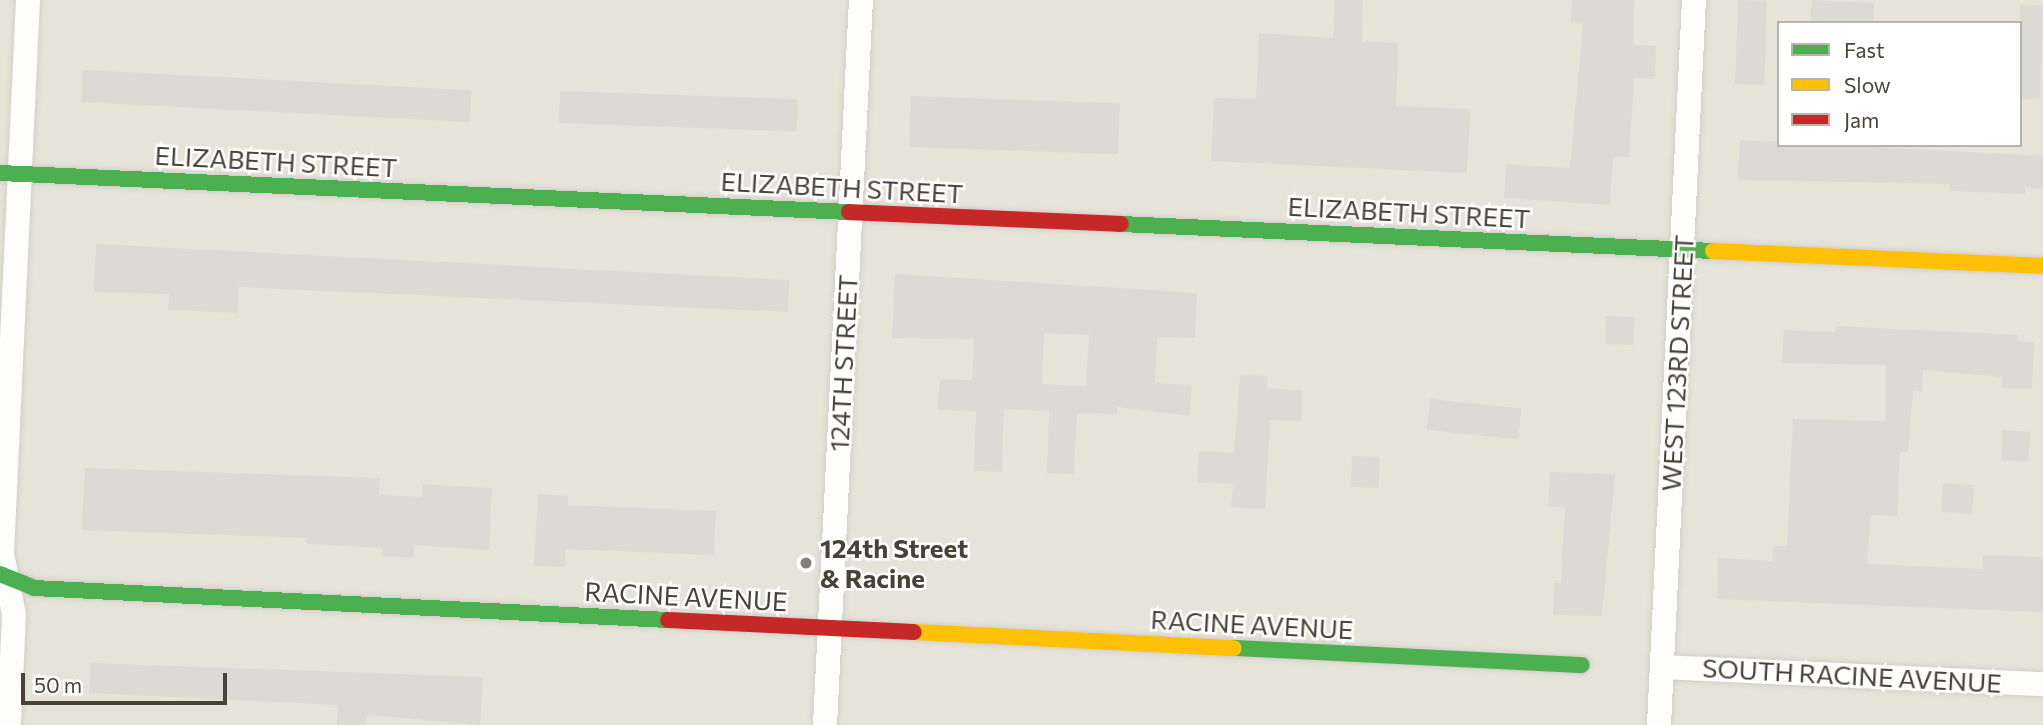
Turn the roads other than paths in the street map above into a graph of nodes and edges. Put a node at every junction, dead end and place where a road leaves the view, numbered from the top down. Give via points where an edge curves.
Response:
1 (28, 0) edge
2 (861, 0) edge
3 (1694, 0) edge
4 (10, 174) edge
5 (851, 212) junction
6 (1682, 248) junction
7 (2043, 266) edge
8 (4, 574) edge
9 (830, 627) junction
10 (1582, 665) dead end
11 (1662, 667) junction
12 (2043, 684) edge
13 (9, 725) edge
14 (825, 725) edge
15 (1659, 725) edge

1 - 4 street
2 - 5 street, 124TH STREET
3 - 6 street, WEST 123RD STREET
4 - 5 street, ELIZABETH STREET
4 - 8 street
5 - 6 street, ELIZABETH STREET
5 - 9 street, 124TH STREET
6 - 7 street, ELIZABETH STREET
6 - 11 street, WEST 123RD STREET
8 - 9 street, RACINE AVENUE via 31,588
8 - 13 street via 14,615
9 - 10 street, RACINE AVENUE
9 - 14 street, 124TH STREET
11 - 12 street, SOUTH RACINE AVENUE
11 - 15 street, WEST 123RD STREET

